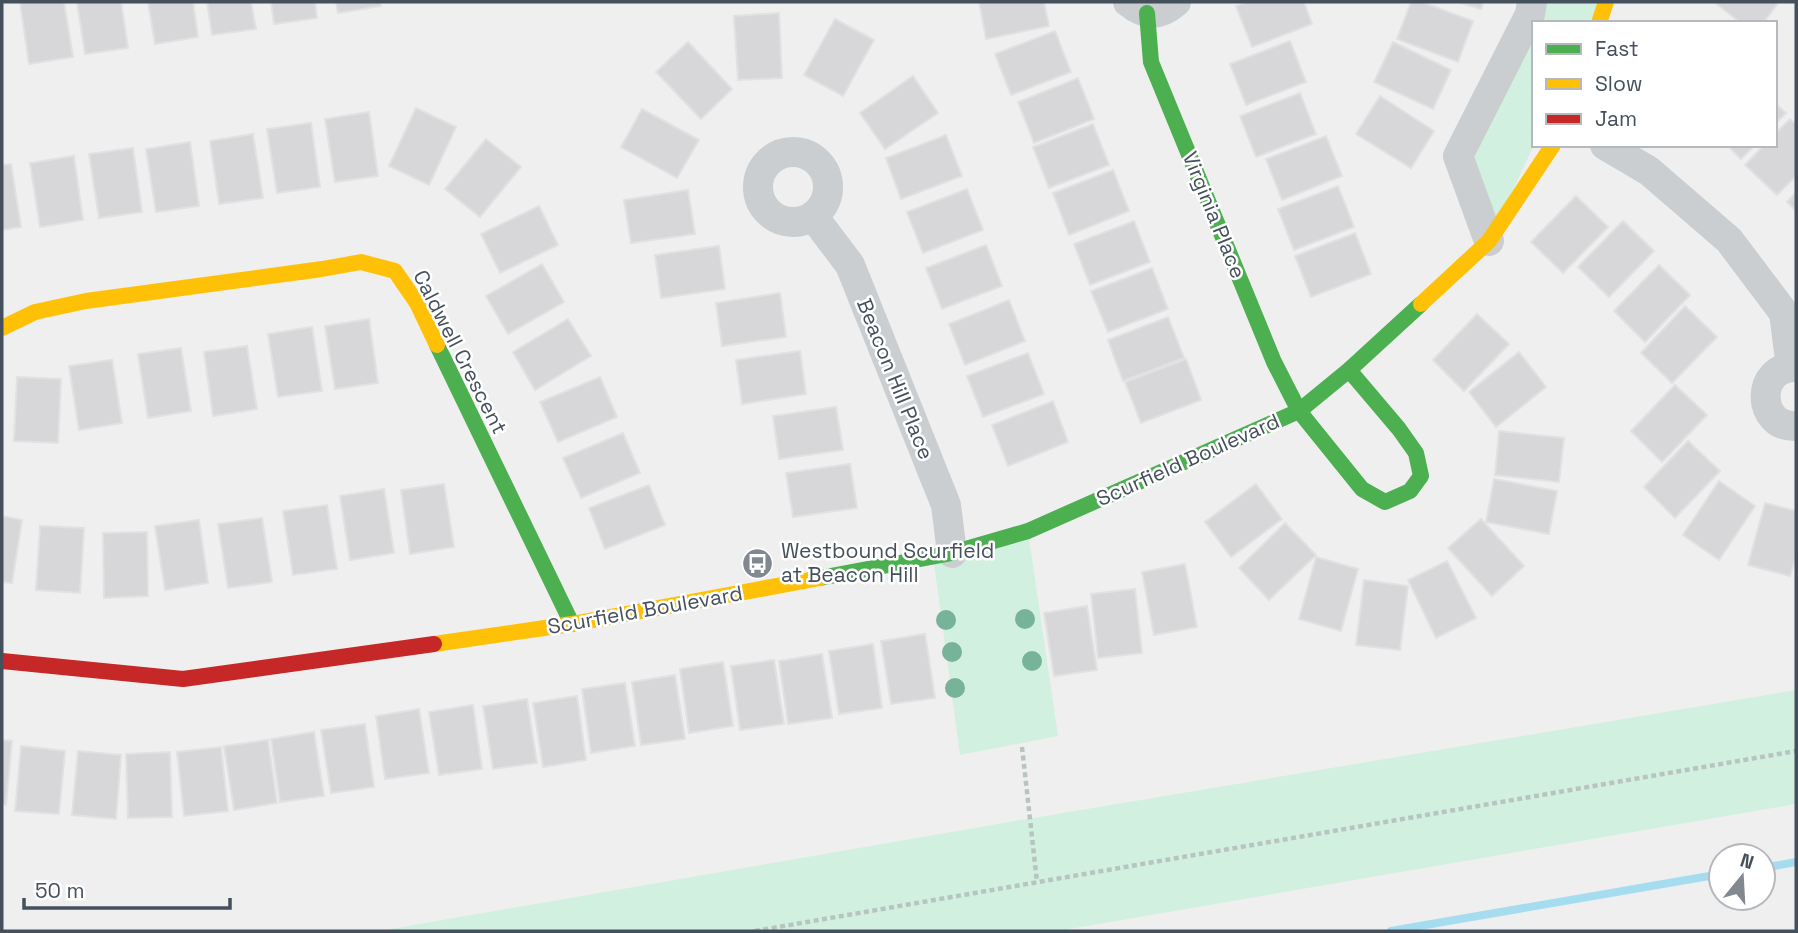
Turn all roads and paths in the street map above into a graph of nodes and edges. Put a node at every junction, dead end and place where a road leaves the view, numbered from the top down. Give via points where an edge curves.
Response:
1 (1176, 2) edge
2 (1532, 2) edge
3 (1606, 2) edge
4 (1137, 7) edge
5 (1600, 21) edge
6 (1552, 147) edge
7 (1608, 147) edge
8 (813, 216) dead end
9 (1489, 241) junction
10 (2, 328) edge
11 (1793, 367) edge
12 (1349, 370) junction
13 (1299, 411) junction
14 (1796, 426) edge
15 (952, 553) junction
16 (572, 624) junction
17 (2, 662) edge
18 (1022, 747) dead end
19 (1796, 751) edge
20 (1037, 882) junction
21 (755, 931) edge

1 - 4 street, Virginia Place via 1158,13
2 - 9 street via 1458,156
3 - 5 street
4 - 13 street, Virginia Place via 1152,62 1274,362
6 - 9 street, Scurfield Boulevard
7 - 11 street via 1648,171 1729,240 1784,313
8 - 15 street, Beacon Hill Place via 850,265 946,505
9 - 12 street, Scurfield Boulevard
10 - 16 street, Caldwell Crescent via 35,312 86,301 361,262 395,271 417,303
11 - 14 street via 1771,378 1765,397 1773,417 1781,424
12 - 13 street, Scurfield Boulevard
12 - 13 street, Virginia Place via 1416,453 1421,476 1410,491 1385,502 1362,489
13 - 15 street, Scurfield Boulevard via 1028,531
15 - 16 street, Scurfield Boulevard
16 - 17 street, Scurfield Boulevard via 183,679
18 - 20 path
19 - 20 path
20 - 21 path

